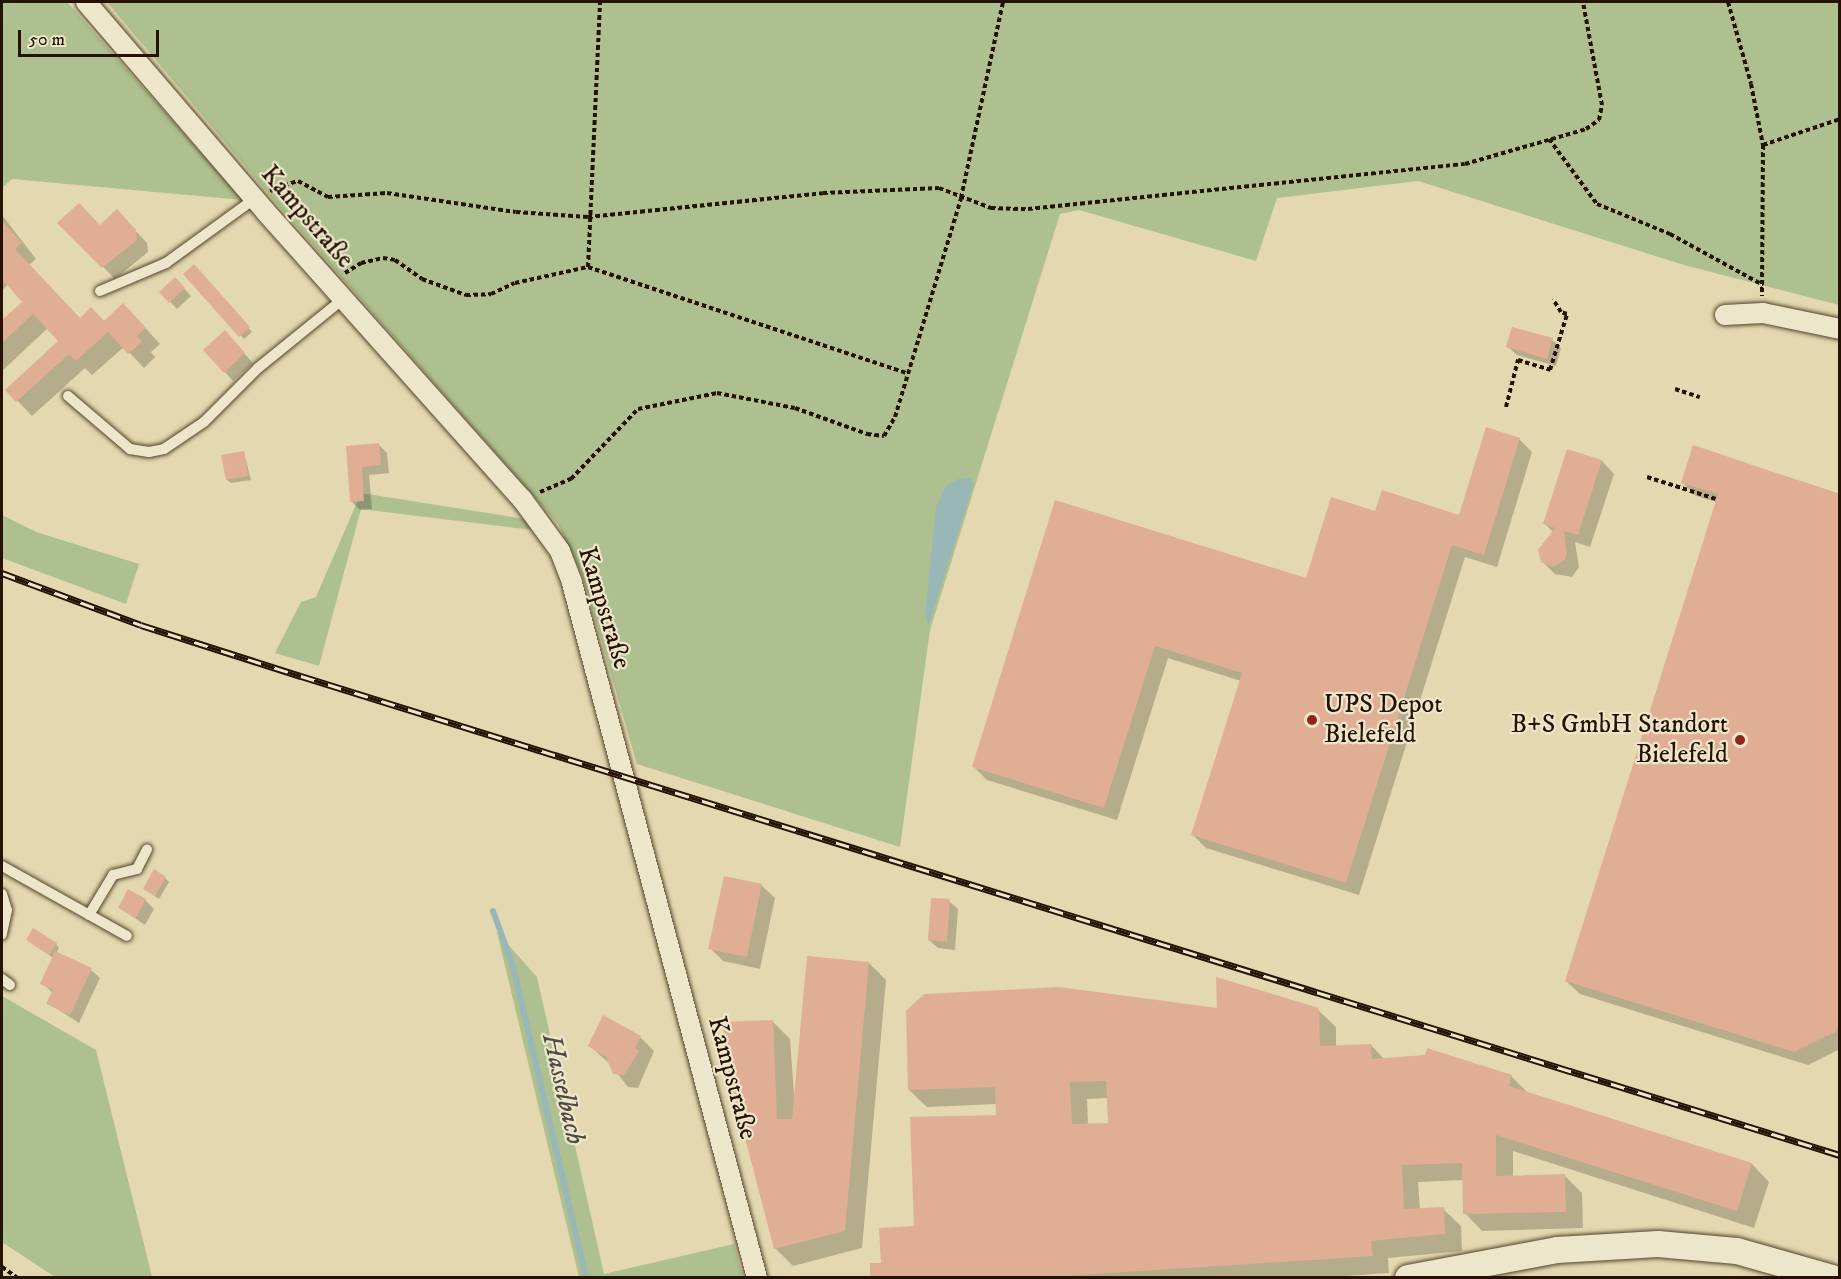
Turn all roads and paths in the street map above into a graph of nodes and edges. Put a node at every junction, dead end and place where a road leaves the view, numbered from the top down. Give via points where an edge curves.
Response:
1 (86, 2) edge
2 (600, 2) edge
3 (1003, 2) edge
4 (1583, 2) edge
5 (1728, 2) edge
6 (1839, 119) edge
7 (1550, 139) junction
8 (1763, 145) junction
9 (961, 198) junction
10 (255, 199) junction
11 (588, 217) junction
12 (588, 267) junction
13 (329, 283) junction
14 (100, 291) dead end
15 (344, 299) junction
16 (1553, 299) dead end
17 (1725, 315) dead end
18 (1839, 329) edge
19 (907, 373) junction
20 (1675, 389) dead end
21 (68, 396) dead end
22 (1700, 397) dead end
23 (1506, 407) dead end
24 (1647, 477) dead end
25 (522, 499) junction
26 (1716, 499) dead end
27 (147, 849) dead end
28 (2, 866) edge
29 (2, 894) edge
30 (89, 915) junction
31 (2, 934) edge
32 (127, 936) dead end
33 (2, 1267) edge
34 (18, 1278) edge
35 (757, 1278) edge
36 (1408, 1278) edge
37 (1832, 1278) edge

1 - 10 street, Kampstraße
2 - 11 path
3 - 9 path
4 - 7 path via 1602,105 1599,120 1586,129
5 - 8 path
6 - 8 path
7 - 8 path via 1597,204 1670,234 1763,288
7 - 9 path via 1465,164 1029,209 991,208
9 - 11 path via 954,191 908,187
9 - 19 path
10 - 11 path via 298,180 328,197 387,193 516,212
10 - 13 street, Kampstraße
10 - 14 lane via 166,263
11 - 12 path
12 - 13 path via 515,283 491,294 466,295 422,279 395,260 383,258 361,263
12 - 19 path
13 - 15 street, Kampstraße
15 - 21 lane via 258,368 204,422 164,449 149,453 130,449
15 - 25 street, Kampstraße
16 - 23 path via 1561,312 1567,314 1550,370 1518,360
17 - 18 street via 1763,313
19 - 25 path via 895,417 884,436 867,434 795,408 717,393 638,409 572,479
20 - 22 path
24 - 26 path
25 - 35 street, Kampstraße via 560,550 572,583
27 - 30 lane via 137,869 113,875
28 - 30 lane
29 - 31 lane via 7,910
30 - 32 lane
33 - 34 path
36 - 37 street via 1557,1250 1658,1244 1737,1251

